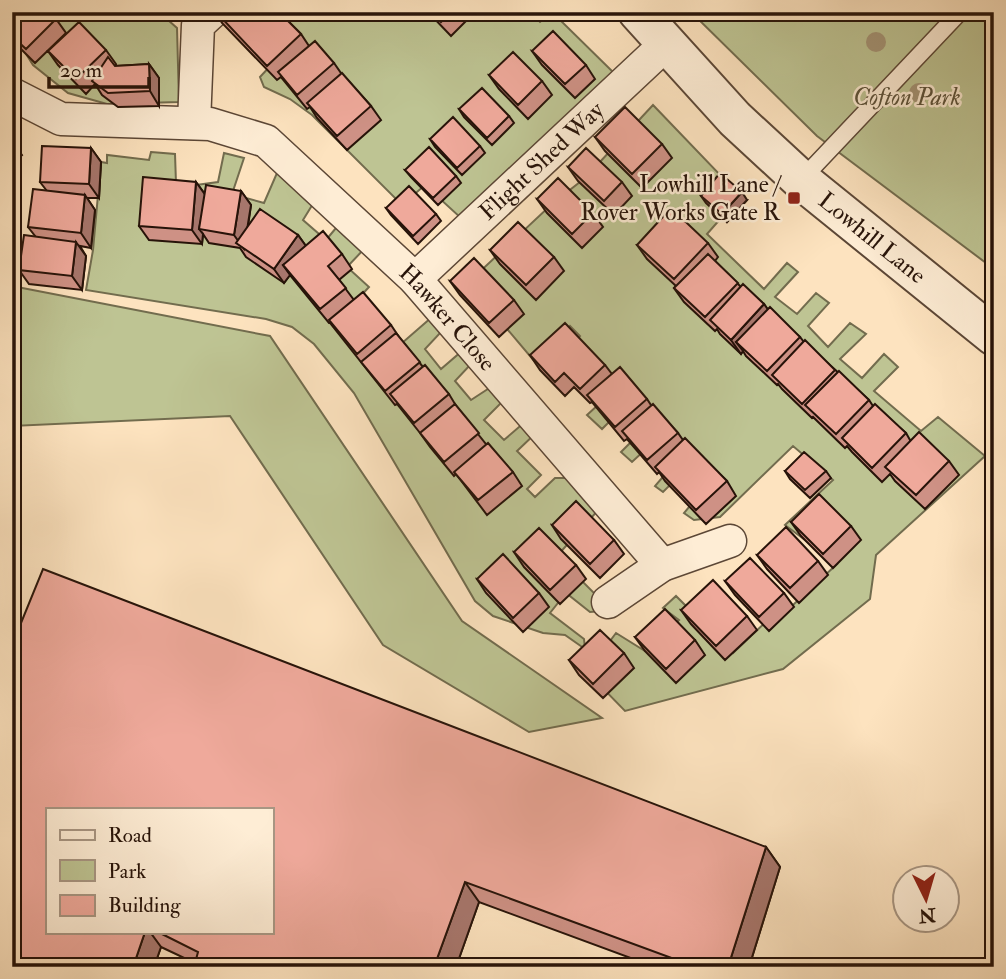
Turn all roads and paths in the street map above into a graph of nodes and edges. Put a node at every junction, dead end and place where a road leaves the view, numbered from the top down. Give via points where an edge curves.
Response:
1 (212, 12) edge
2 (638, 12) edge
3 (960, 12) edge
4 (667, 43) junction
5 (12, 94) edge
6 (194, 123) junction
7 (801, 180) junction
8 (415, 279) junction
9 (994, 335) edge
10 (730, 541) dead end
11 (662, 565) junction
12 (608, 603) dead end

1 - 6 street via 198,25
2 - 4 street, Lowhill Lane
3 - 7 lane
4 - 7 street, Lowhill Lane via 735,119
4 - 8 street, Flight Shed Way
5 - 6 street, Hawker Close via 61,119
6 - 8 street, Hawker Close via 266,141
7 - 9 street, Lowhill Lane
8 - 11 street, Hawker Close
10 - 11 street
11 - 12 street

